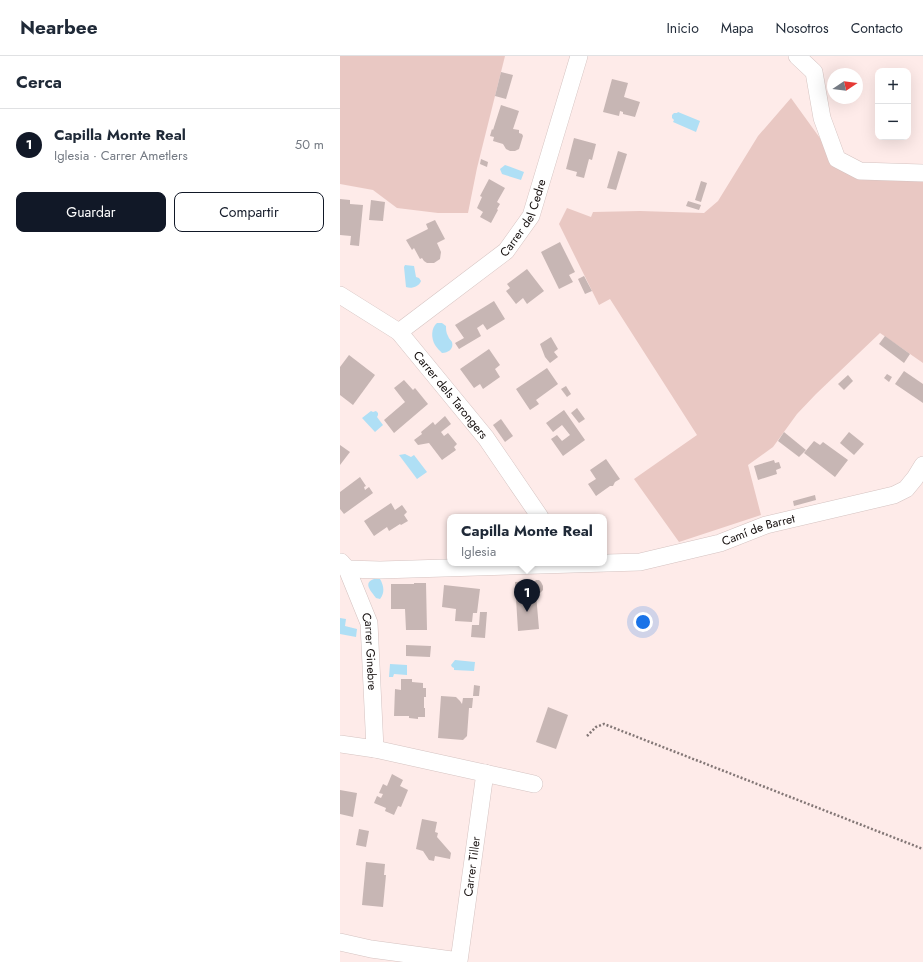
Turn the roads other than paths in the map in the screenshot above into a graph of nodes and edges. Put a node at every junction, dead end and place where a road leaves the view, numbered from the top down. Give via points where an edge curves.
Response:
1 (579, 56) edge
2 (797, 56) edge
3 (923, 173) edge
4 (340, 295) edge
5 (399, 332) junction
6 (923, 465) edge
7 (538, 514) edge
8 (607, 563) edge
9 (344, 565) edge
10 (502, 566) edge
11 (340, 744) edge
12 (375, 749) junction
13 (485, 773) junction
14 (534, 784) dead end
15 (340, 942) edge
16 (367, 956) edge

1 - 5 street, Carrer del Cedre via 531,216 506,251
2 - 3 street via 814,72 822,118 837,159 860,171
4 - 5 street, Carrer dels Tarongers
5 - 7 street, Carrer dels Tarongers via 486,438
6 - 8 street, Camí de Barret via 906,489 894,495 766,525 720,542 640,562
9 - 10 street, Camí de Barret via 380,570
9 - 12 street, Carrer Ginebre via 369,623
11 - 12 street
12 - 13 street
13 - 14 street
13 - 16 street, Carrer Tiller via 459,961
15 - 16 street

